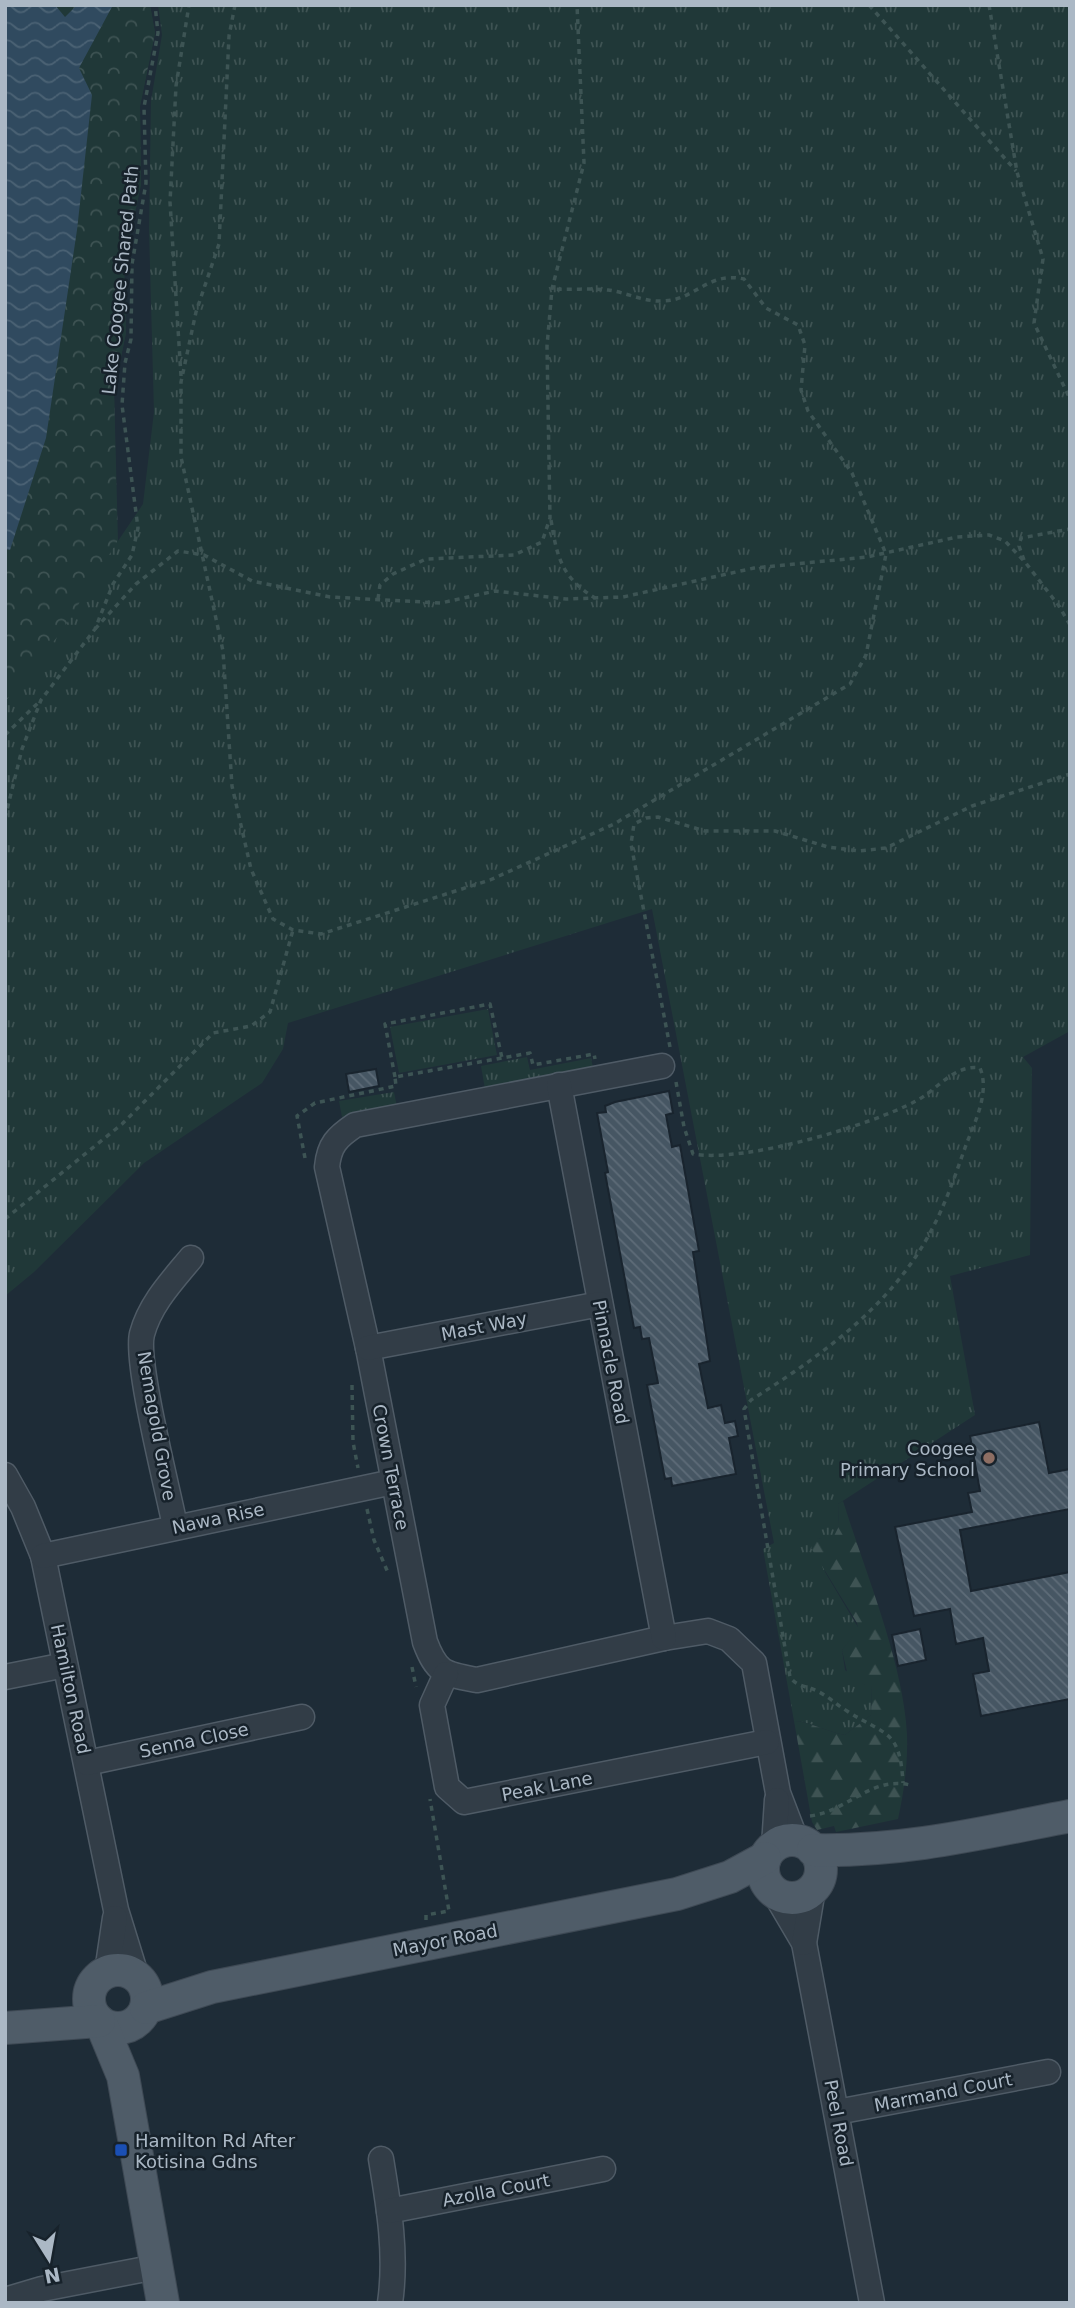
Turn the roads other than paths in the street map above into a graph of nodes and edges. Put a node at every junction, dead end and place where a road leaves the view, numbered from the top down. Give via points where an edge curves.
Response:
1 (669, 1066) road end
2 (559, 1085) junction
3 (191, 1258) dead end
4 (600, 1304) junction
5 (368, 1348) junction
6 (5, 1475) edge
7 (393, 1482) junction
8 (175, 1526) junction
9 (43, 1556) junction
10 (664, 1638) junction
11 (65, 1665) junction
12 (446, 1674) junction
13 (5, 1677) edge
14 (302, 1717) dead end
15 (767, 1742) junction
16 (87, 1763) junction
17 (1070, 1816) edge
18 (791, 1842) junction
19 (917, 1846) junction
20 (814, 1887) junction
21 (773, 1891) junction
22 (677, 1894) junction
23 (804, 1943) junction
24 (126, 1992) junction
25 (100, 2022) junction
26 (7, 2028) edge
27 (1048, 2072) dead end
28 (123, 2076) junction
29 (837, 2112) junction
30 (381, 2159) dead end
31 (603, 2169) dead end
32 (389, 2211) junction
33 (156, 2267) junction
34 (5, 2300) edge
35 (163, 2303) edge
36 (390, 2303) edge
37 (872, 2303) edge

1 - 2 street, Crown Terrace
2 - 4 street, Pinnacle Road
2 - 5 street, Crown Terrace via 355,1125 337,1137 328,1152 327,1167
3 - 8 street, Nemagold Grove via 156,1301 141,1336
4 - 5 street, Mast Way
4 - 10 street, Pinnacle Road
5 - 7 street, Crown Terrace
6 - 9 street, Hamilton Road
7 - 8 street, Nawa Rise
7 - 12 street, Crown Terrace via 425,1642 433,1662
8 - 9 street, Nawa Rise
9 - 11 street, Hamilton Road
10 - 12 street via 477,1680
10 - 15 street via 708,1631 729,1639 754,1663
11 - 13 street
11 - 16 street, Hamilton Road
12 - 15 street, Peak Lane via 432,1705 447,1787 464,1802
14 - 16 street, Senna Close
15 - 18 street
16 - 24 street, Hamilton Road via 116,1910
17 - 19 main road, Mayor Road
18 - 19 main road, Mayor Road via 862,1851
18 - 20 main road via 820,1861 821,1874
18 - 21 main road via 763,1875
18 - 22 main road, Mayor Road via 730,1877
19 - 20 main road, Mayor Road via 843,1871
20 - 21 main road via 802,1896 788,1898
20 - 23 street, Peel Road
21 - 22 main road, Mayor Road
21 - 23 street, Peel Road
22 - 24 main road, Mayor Road via 212,1987
23 - 29 street, Peel Road
24 - 25 main road, Hamilton Road via 90,2006
24 - 26 main road
24 - 28 main road, Hamilton Road
25 - 26 main road
25 - 28 main road, Hamilton Road
27 - 29 street, Marmand Court
28 - 33 main road, Hamilton Road
29 - 37 street, Peel Road
30 - 32 street
31 - 32 street, Azolla Court
32 - 36 street
33 - 34 street
33 - 35 main road, Hamilton Road

